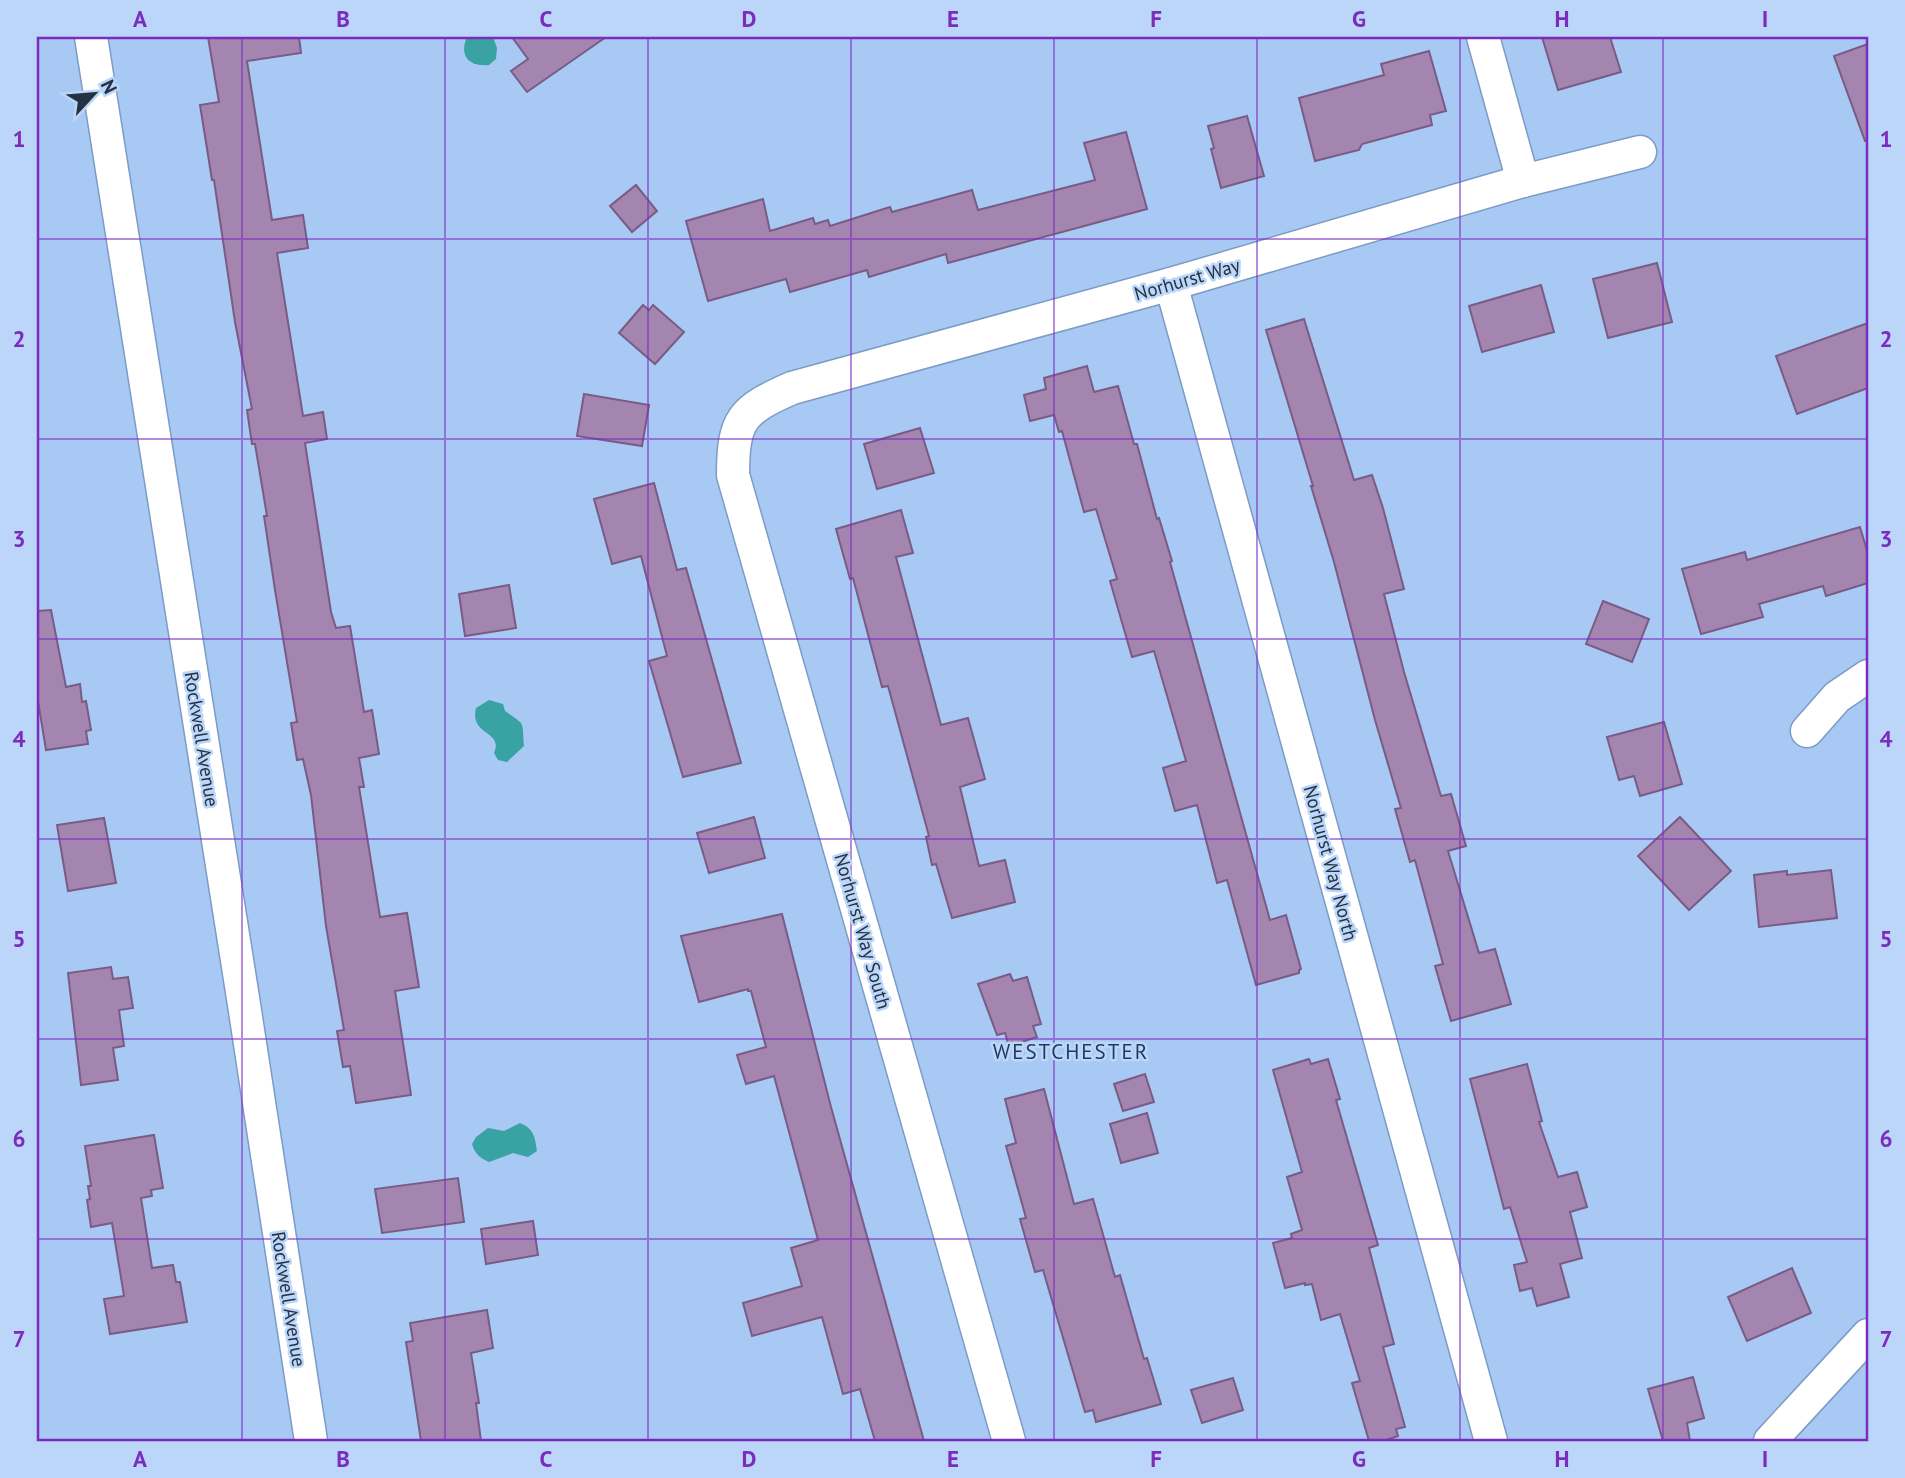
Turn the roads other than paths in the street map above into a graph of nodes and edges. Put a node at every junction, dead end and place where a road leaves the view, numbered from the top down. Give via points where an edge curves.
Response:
1 (91, 37) edge
2 (1483, 37) edge
3 (1640, 152) dead end
4 (1523, 181) junction
5 (1171, 284) junction
6 (742, 420) joint
7 (1868, 676) edge
8 (1807, 731) dead end
9 (1868, 1335) edge
10 (311, 1441) edge
11 (1009, 1441) edge
12 (1491, 1441) edge
13 (1770, 1441) edge

1 - 10 street, Rockwell Avenue
2 - 4 street
3 - 4 street, Norhurst Way
4 - 5 street, Norhurst Way
5 - 6 street, Norhurst Way via 792,388 761,401
5 - 12 street, Norhurst Way North
6 - 11 street, Norhurst Way South via 733,444 733,474
7 - 8 street via 1837,697
9 - 13 street

